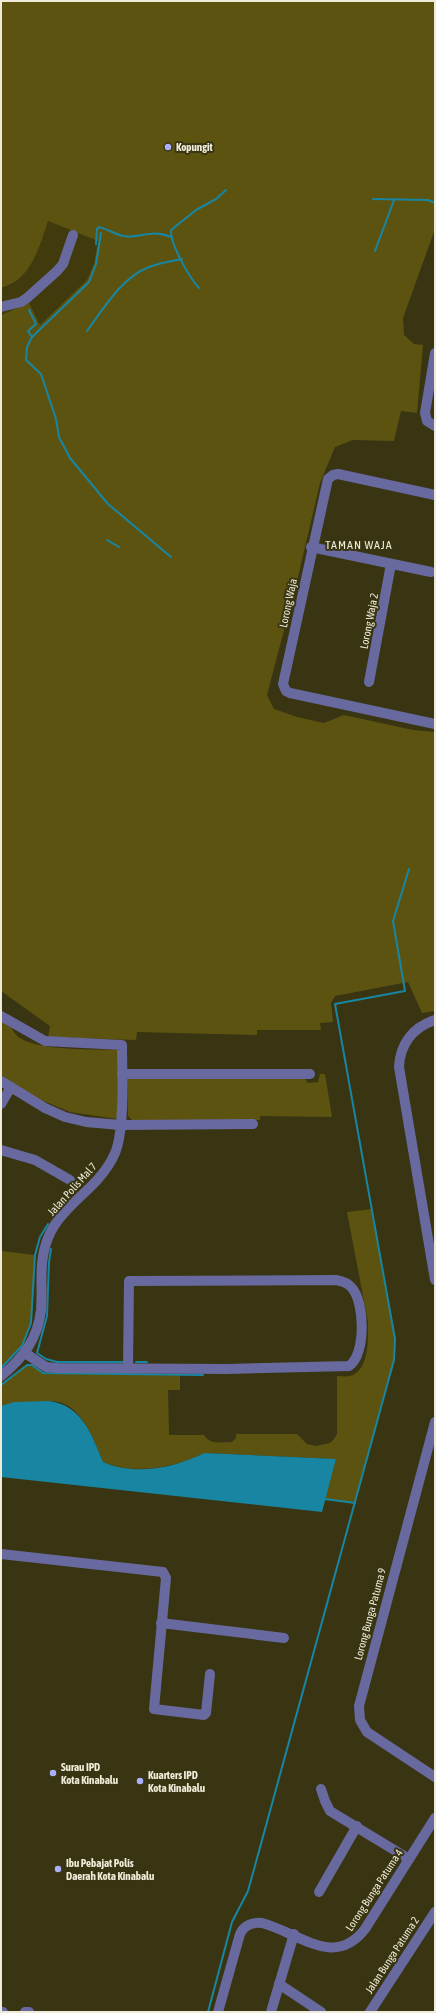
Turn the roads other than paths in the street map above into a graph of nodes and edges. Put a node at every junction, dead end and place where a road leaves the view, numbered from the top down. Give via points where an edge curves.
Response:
1 (73, 235) dead end
2 (1, 308) edge
3 (435, 353) edge
4 (435, 426) edge
5 (435, 495) edge
6 (311, 547) junction
7 (391, 564) junction
8 (431, 572) dead end
9 (369, 682) dead end
10 (435, 724) edge
11 (1, 1016) edge
12 (435, 1020) edge
13 (122, 1074) junction
14 (310, 1074) dead end
15 (1, 1081) edge
16 (11, 1087) junction
17 (1, 1104) edge
18 (253, 1124) dead end
19 (120, 1125) junction
20 (1, 1150) edge
21 (70, 1180) dead end
22 (435, 1280) edge
23 (25, 1353) junction
24 (128, 1368) junction
25 (1, 1376) edge
26 (435, 1422) edge
27 (1, 1554) edge
28 (162, 1623) junction
29 (284, 1638) dead end
30 (210, 1674) dead end
31 (435, 1778) edge
32 (321, 1789) dead end
33 (435, 1818) edge
34 (357, 1826) junction
35 (409, 1859) junction
36 (319, 1892) dead end
37 (435, 1913) edge
38 (294, 1934) junction
39 (279, 1984) junction
40 (25, 2012) edge
41 (29, 2012) edge
42 (218, 2012) edge
43 (271, 2012) edge
44 (321, 2012) edge
45 (370, 2012) edge

1 - 2 street via 63,264 57,271 21,302
3 - 4 street via 425,413 427,421
5 - 6 street, Lorong Waja via 333,475 326,481
6 - 7 street
6 - 10 street, Lorong Waja via 284,679 286,691
7 - 8 street
7 - 9 street, Lorong Waja 2
11 - 13 street, Jalan Polis Mal 7 via 45,1041 122,1045
12 - 22 street via 416,1030 409,1037 400,1055 399,1067
13 - 14 street
13 - 19 street, Jalan Polis Mal 7
15 - 16 street
16 - 17 street
16 - 19 street via 65,1117
18 - 19 street
19 - 23 street, Jalan Polis Mal 7 via 116,1152 106,1170 48,1236 42,1255 41,1311 33,1340
20 - 21 street via 35,1160
23 - 24 street via 46,1366
23 - 25 street, Jalan Polis Mal 7
24 - 24 street via 349,1366 357,1358 360,1346 359,1304 353,1288 336,1280 129,1281
26 - 31 street, Lorong Bunga Patuma 9 via 359,1706 360,1720 367,1732
27 - 28 street via 163,1572 166,1578
28 - 29 street
28 - 30 street via 154,1708 205,1714
32 - 34 street via 330,1811
33 - 35 street, Lorong Bunga Patuma 4
34 - 35 street
34 - 36 street
35 - 38 street, Lorong Bunga Patuma 4 via 366,1929 354,1942 342,1947 328,1948
37 - 45 street, Jalan Bunga Patuma 2
38 - 39 street
38 - 42 street, Lorong Bunga Patuma 4 via 262,1923 251,1924 242,1930
39 - 43 street
39 - 44 street
40 - 41 street

